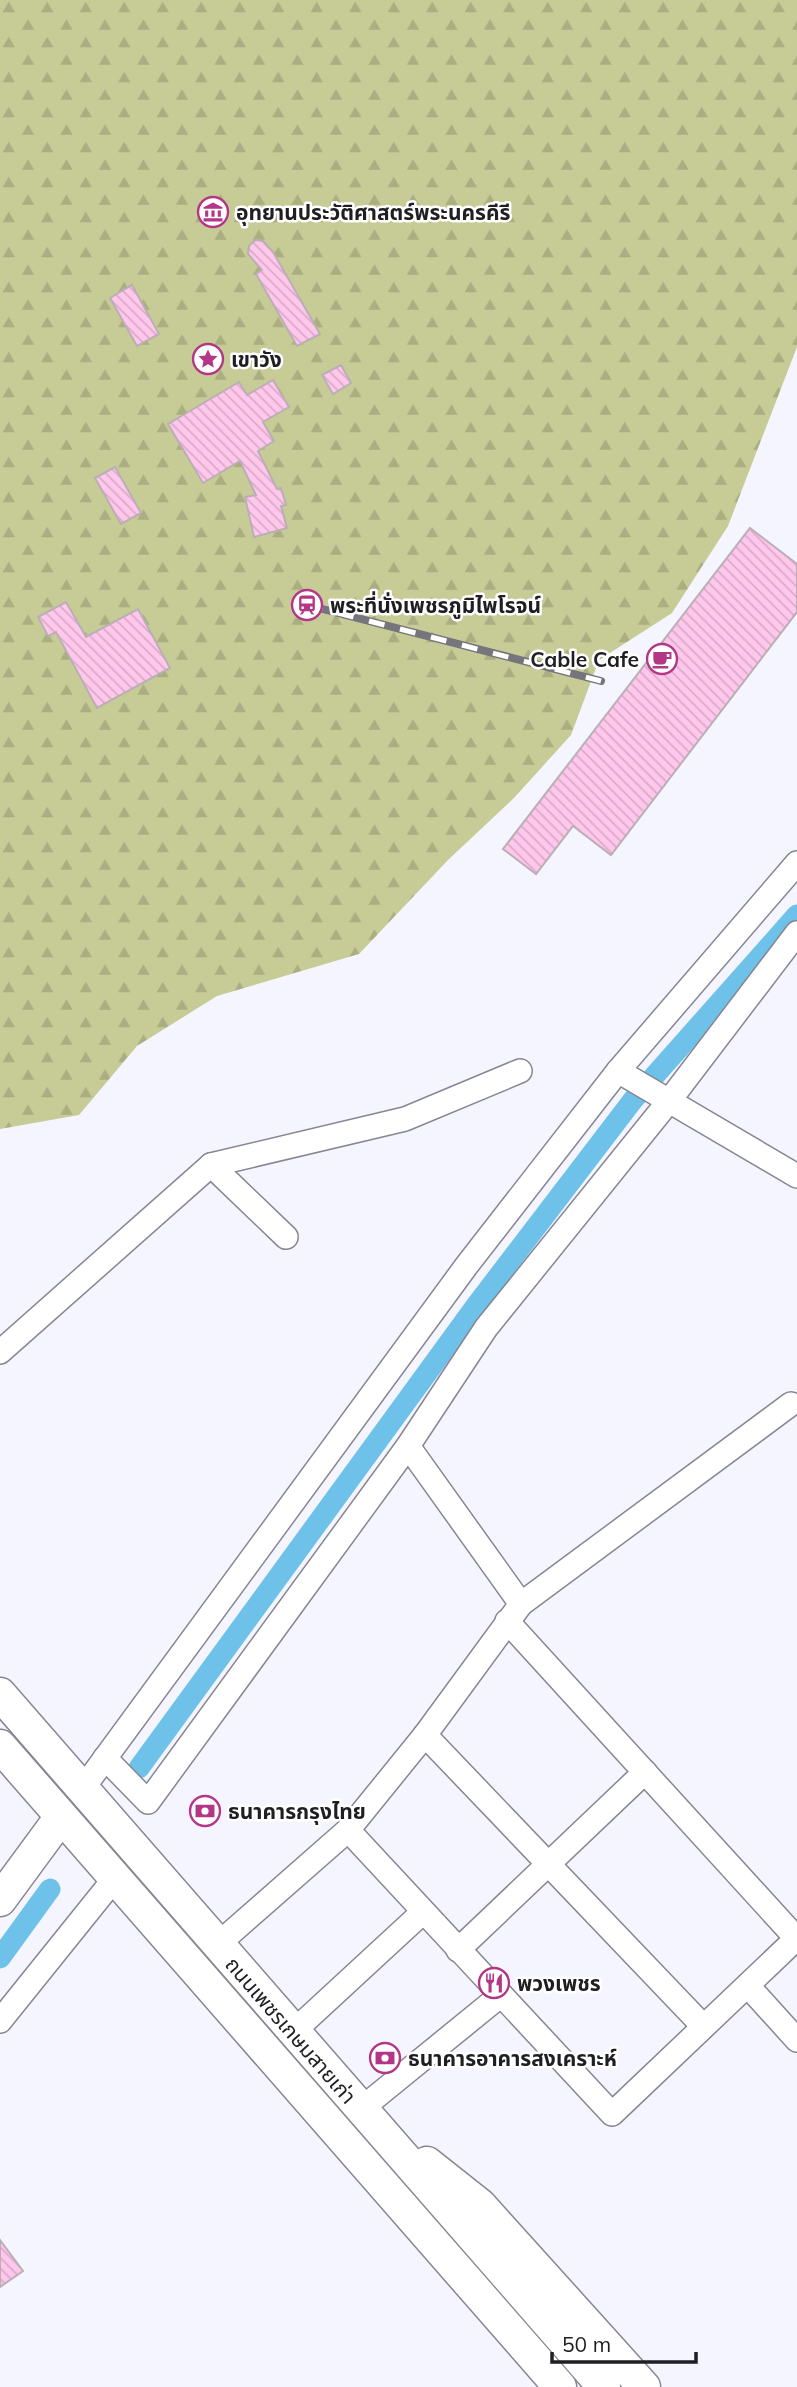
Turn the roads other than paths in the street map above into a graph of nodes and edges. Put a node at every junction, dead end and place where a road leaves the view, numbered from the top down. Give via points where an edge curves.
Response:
1 (797, 863) edge
2 (797, 933) edge
3 (520, 1071) dead end
4 (623, 1075) junction
5 (664, 1098) junction
6 (211, 1165) junction
7 (797, 1176) edge
8 (286, 1237) dead end
9 (0, 1352) edge
10 (791, 1404) dead end
11 (408, 1446) junction
12 (514, 1612) junction
13 (0, 1694) edge
14 (425, 1735) junction
15 (0, 1746) edge
16 (106, 1758) junction
17 (645, 1772) junction
18 (82, 1791) junction
19 (61, 1817) junction
20 (348, 1830) junction
21 (548, 1864) junction
22 (115, 1878) junction
23 (0, 1900) edge
24 (423, 1912) junction
25 (797, 1938) edge
26 (217, 1945) junction
27 (458, 1950) junction
28 (748, 1986) junction
29 (501, 1995) junction
30 (0, 2021) edge
31 (703, 2026) junction
32 (293, 2032) junction
33 (797, 2040) edge
34 (361, 2109) junction
35 (595, 2376) edge
36 (561, 2387) edge
37 (644, 2387) edge

1 - 4 street
2 - 5 street
3 - 6 street via 405,1119
4 - 5 street
4 - 16 street via 467,1265
5 - 7 street
5 - 11 street via 486,1328
6 - 8 street
6 - 9 street
10 - 12 street
11 - 12 street
11 - 16 street via 148,1802
12 - 14 street
12 - 17 street
13 - 18 main road, ถนนเพชรเกษมสายเก่า
14 - 20 street
14 - 21 street
15 - 19 main road, ถนนเพชรเกษมสายเก่า
16 - 18 street
17 - 21 street
17 - 25 street
18 - 26 main road, ถนนเพชรเกษมสายเก่า
19 - 22 main road, ถนนเพชรเกษมสายเก่า
19 - 23 main road
20 - 24 street
20 - 26 street
21 - 27 street
21 - 31 street
22 - 30 street
22 - 36 main road, ถนนเพชรเกษมสายเก่า
24 - 27 street
24 - 32 street
25 - 28 street
26 - 32 main road, ถนนเพชรเกษมสายเก่า
27 - 29 street
28 - 31 street
28 - 33 street
29 - 31 street via 612,2114
29 - 34 street
32 - 34 main road, ถนนเพชรเกษมสายเก่า
34 - 35 main road, ถนนเพชรเกษมสายเก่า
34 - 37 main road via 480,2205

